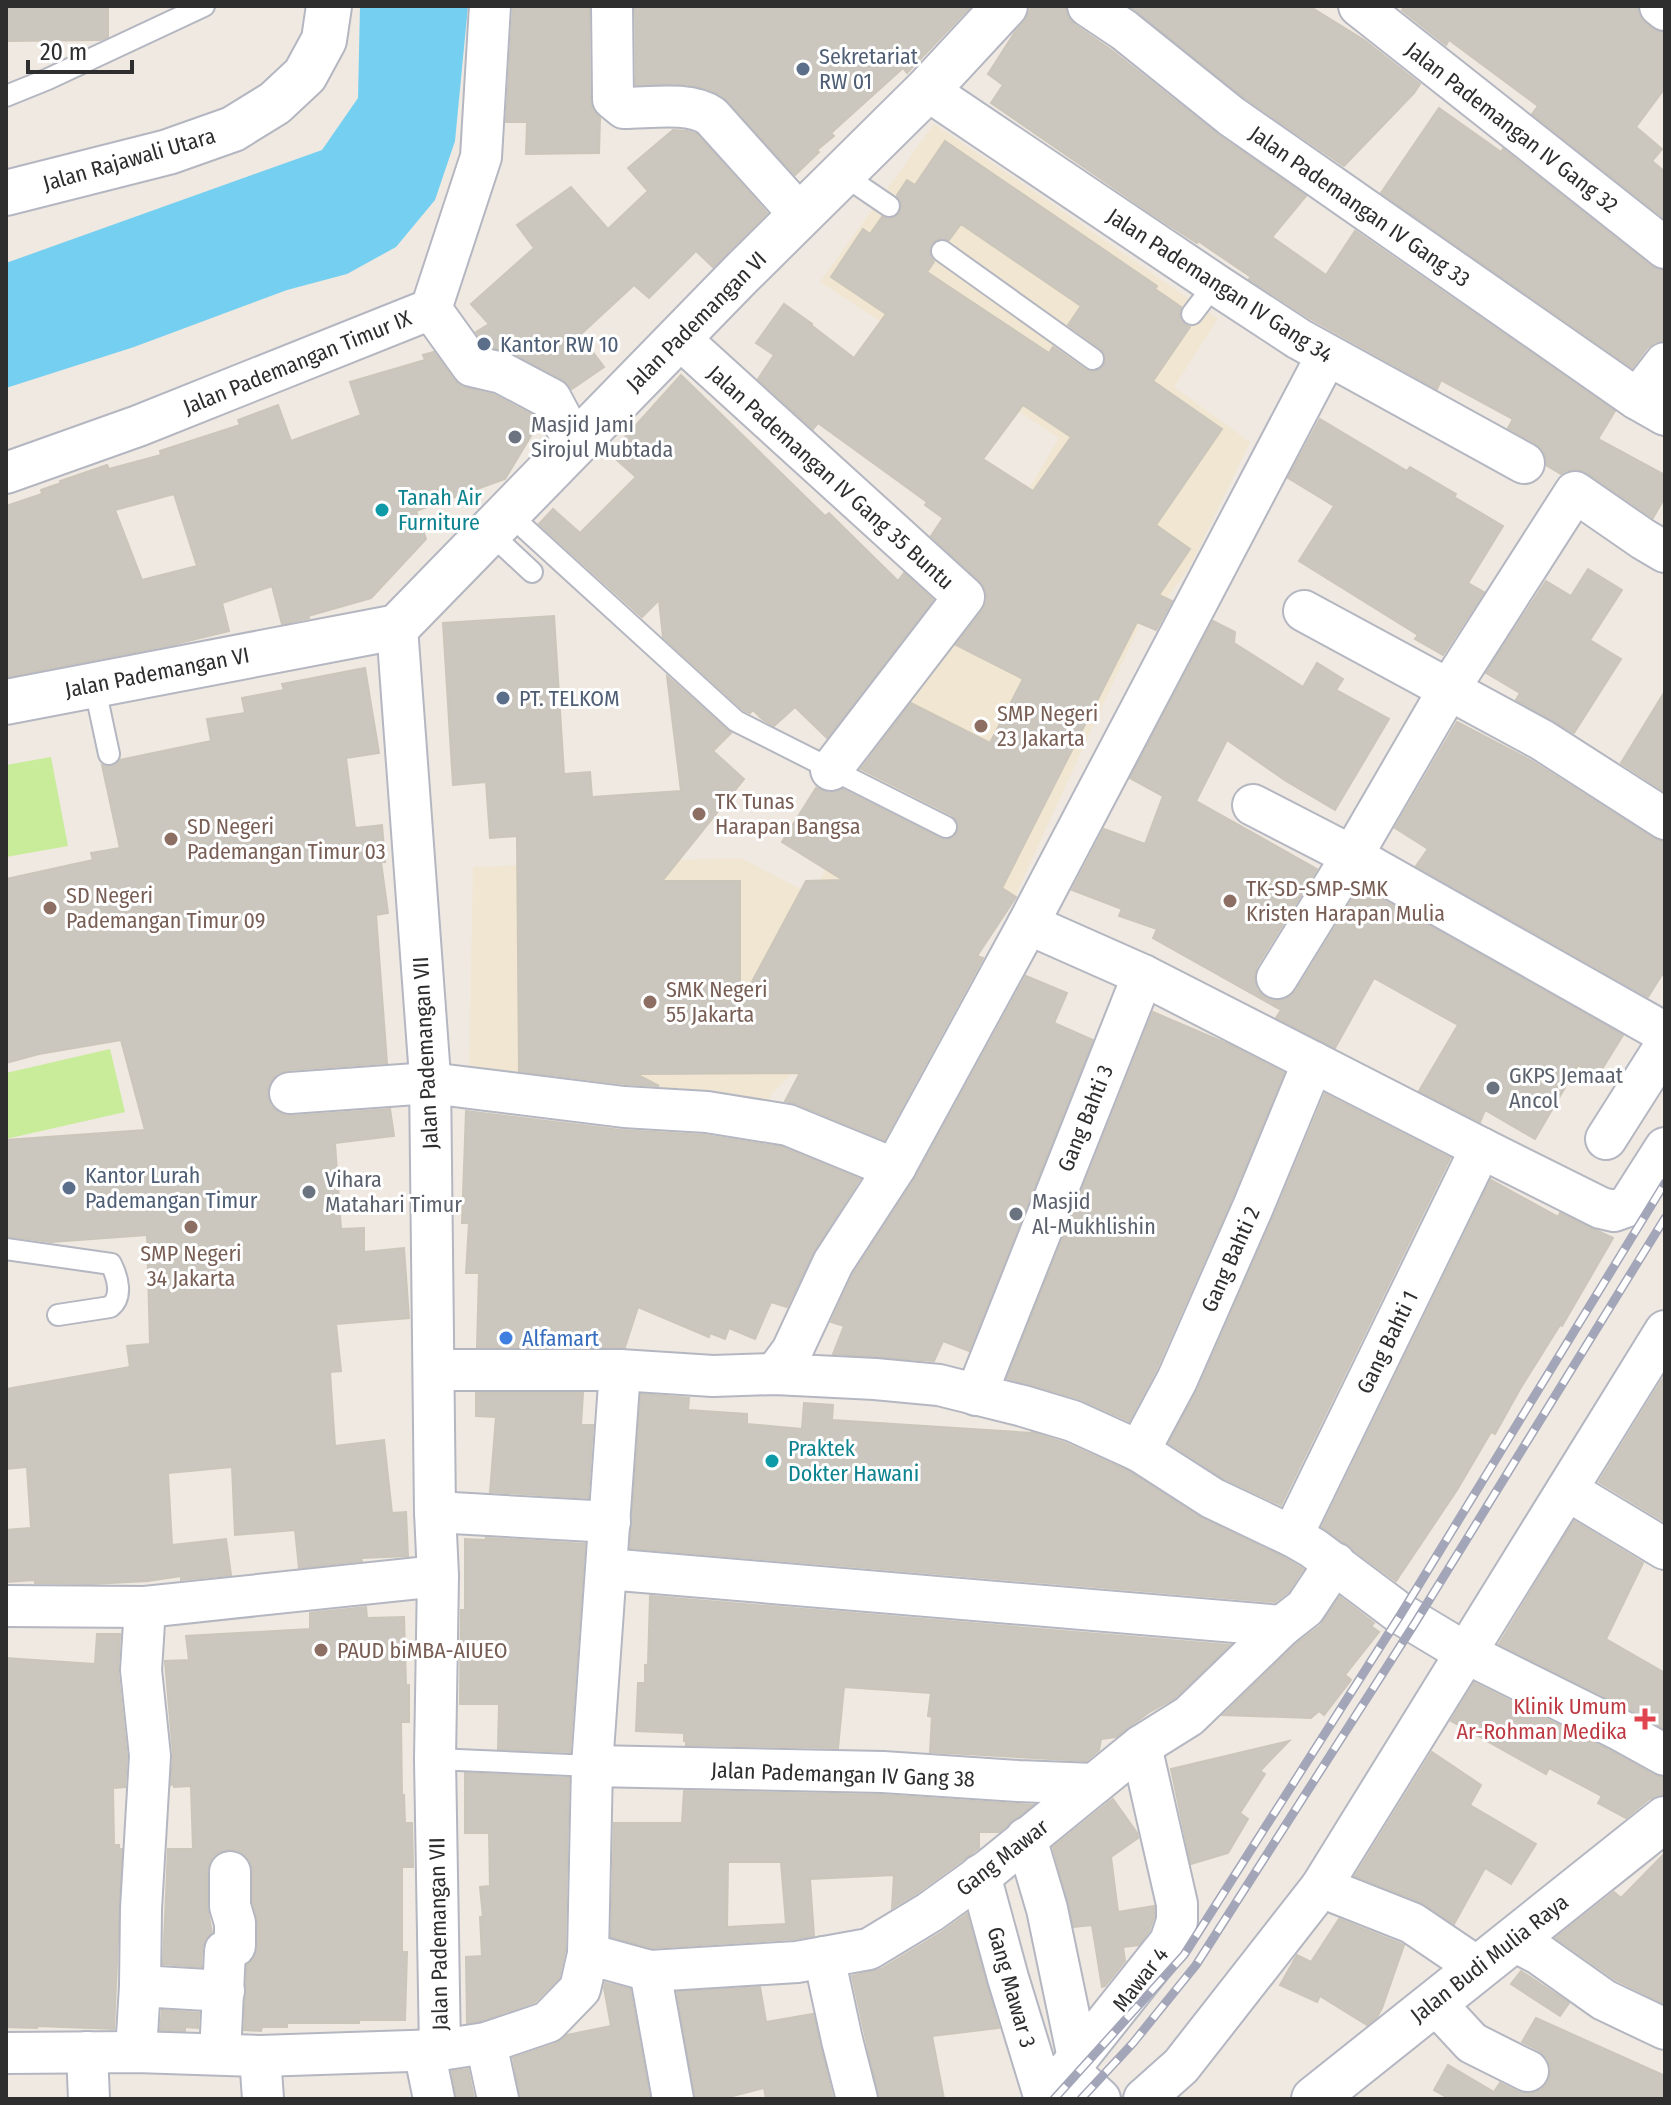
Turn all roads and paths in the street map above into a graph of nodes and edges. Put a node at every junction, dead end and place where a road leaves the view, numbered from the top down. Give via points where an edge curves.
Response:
1 (204, 6) edge
2 (329, 6) edge
3 (490, 6) edge
4 (612, 6) edge
5 (1005, 6) edge
6 (1088, 6) edge
7 (1359, 6) edge
8 (1660, 6) edge
9 (1665, 10) edge
10 (927, 90) junction
11 (6, 96) edge
12 (842, 174) junction
13 (6, 193) edge
14 (889, 206) dead end
15 (801, 216) junction
16 (1665, 248) edge
17 (942, 251) dead end
18 (431, 309) junction
19 (679, 338) junction
20 (1327, 355) junction
21 (1093, 359) dead end
22 (1665, 363) edge
23 (1651, 407) edge
24 (575, 444) junction
25 (1524, 463) dead end
26 (6, 473) edge
27 (500, 524) junction
28 (1665, 552) edge
29 (532, 572) dead end
30 (1304, 611) dead end
31 (397, 627) junction
32 (94, 684) junction
33 (1449, 689) junction
34 (6, 702) edge
35 (109, 754) dead end
36 (831, 770) junction
37 (1253, 805) dead end
38 (1665, 819) edge
39 (946, 827) dead end
40 (1352, 856) junction
41 (1036, 927) junction
42 (1143, 975) junction
43 (1277, 978) dead end
44 (1665, 1033) edge
45 (1665, 1046) edge
46 (1313, 1062) junction
47 (430, 1083) junction
48 (290, 1093) dead end
49 (1606, 1139) dead end
50 (1481, 1148) junction
51 (1665, 1148) edge
52 (896, 1166) junction
53 (6, 1249) edge
54 (58, 1315) dead end
55 (1665, 1331) edge
56 (782, 1364) junction
57 (434, 1370) junction
58 (604, 1370) junction
59 (976, 1395) junction
60 (1139, 1451) junction
61 (1567, 1490) junction
62 (435, 1512) junction
63 (600, 1521) junction
64 (1292, 1536) junction
65 (1665, 1549) edge
66 (1335, 1563) junction
67 (607, 1569) junction
68 (438, 1576) junction
69 (6, 1606) edge
70 (145, 1607) junction
71 (1282, 1626) junction
72 (1466, 1653) junction
73 (1141, 1746) junction
74 (1665, 1755) edge
75 (435, 1759) junction
76 (585, 1765) junction
77 (1094, 1784) junction
78 (1665, 1819) edge
79 (1026, 1838) junction
80 (230, 1872) dead end
81 (980, 1875) junction
82 (1321, 1887) junction
83 (1512, 1940) junction
84 (588, 1954) junction
85 (824, 1957) junction
86 (1477, 1967) junction
87 (650, 1971) junction
88 (140, 1986) junction
89 (224, 1991) junction
90 (1434, 2002) junction
91 (1665, 2029) edge
92 (136, 2052) junction
93 (487, 2052) junction
94 (6, 2053) edge
95 (220, 2054) junction
96 (431, 2067) edge
97 (1528, 2071) dead end
98 (88, 2073) edge
99 (261, 2076) edge
100 (1064, 2076) edge
101 (498, 2099) edge
102 (673, 2099) edge
103 (857, 2099) edge
104 (1100, 2099) edge
105 (1144, 2099) edge
106 (1314, 2099) edge

1 - 11 lane
2 - 13 street, Jalan Rajawali Utara via 324,40 305,75 275,103 233,129 168,152
3 - 18 street, Jalan Pademangan Timur IX via 481,157
4 - 15 street via 617,104 705,112
5 - 10 street, Jalan Pademangan VI
6 - 23 street, Jalan Pademangan IV Gang 33 via 1231,116
7 - 16 street, Jalan Pademangan IV Gang 32
8 - 9 street
10 - 12 street, Jalan Pademangan VI
10 - 20 street, Jalan Pademangan IV Gang 34 via 1204,299
12 - 14 lane
12 - 15 street, Jalan Pademangan VI
15 - 19 street, Jalan Pademangan VI
17 - 21 lane
18 - 24 street via 472,366 502,373 551,399
18 - 26 street, Jalan Pademangan Timur IX
19 - 24 street, Jalan Pademangan VI
19 - 36 street, Jalan Pademangan IV Gang 35 Buntu via 964,597
20 - 25 street, Jalan Pademangan IV Gang 34
20 - 41 street
22 - 23 street, Jalan Pademangan IV Gang 33
24 - 27 street, Jalan Pademangan VI
27 - 29 lane
27 - 31 street, Jalan Pademangan VI
27 - 36 lane via 736,721
28 - 33 street via 1575,492
30 - 33 street
31 - 32 street, Jalan Pademangan VI
31 - 47 street, Jalan Pademangan VII
32 - 34 street, Jalan Pademangan VI
32 - 35 lane
33 - 38 street via 1542,740
33 - 40 street
36 - 39 lane
37 - 40 street
40 - 43 street
40 - 44 street
41 - 42 street
41 - 52 street
42 - 46 street
42 - 59 street, Gang Bahti 3
45 - 49 street
46 - 50 street
46 - 60 street, Gang Bahti 2 via 1177,1380
47 - 48 street
47 - 52 street via 788,1125
47 - 57 street, Jalan Pademangan VII
50 - 51 street via 1614,1211 1628,1206
50 - 64 street, Gang Bahti 1
52 - 56 street via 833,1263
53 - 54 lane via 111,1264 116,1302
55 - 61 street
56 - 58 street via 713,1376
56 - 59 street via 939,1385
57 - 58 street
57 - 62 street, Jalan Pademangan VII
58 - 63 street
59 - 60 street via 1073,1421
60 - 64 street via 1212,1498
61 - 65 street
61 - 72 street
62 - 63 street
62 - 68 street, Jalan Pademangan VII
63 - 67 street
64 - 66 street
66 - 71 street, Gang Mawar via 1305,1608
66 - 72 street via 1401,1614
67 - 71 street
67 - 76 street
68 - 70 street
68 - 75 street, Jalan Pademangan VII
69 - 70 street
70 - 88 street via 141,1670 150,1756
71 - 73 street, Gang Mawar via 1189,1716
72 - 74 street
72 - 82 street
73 - 77 street, Gang Mawar
73 - 100 street, Mawar 4 via 1177,1921 1170,1942
75 - 76 lane
75 - 96 street, Jalan Pademangan VII
76 - 77 street, Jalan Pademangan IV Gang 38 via 883,1772
76 - 84 street
77 - 79 street, Gang Mawar
78 - 83 street, Jalan Budi Mulia Raya
79 - 81 street, Gang Mawar
79 - 100 street via 1047,1909
80 - 89 street via 235,1946 225,1951
81 - 85 street, Gang Mawar via 869,1949
81 - 100 street, Gang Mawar 3 via 1008,1978
82 - 86 street via 1412,1923
82 - 105 street via 1181,2066
83 - 86 street, Jalan Budi Mulia Raya
83 - 91 street via 1604,2000
84 - 87 street, Gang Mawar
84 - 93 street via 580,1989 548,2022
85 - 87 street, Gang Mawar
85 - 103 street
86 - 90 street, Jalan Budi Mulia Raya
87 - 102 street
88 - 89 street
88 - 92 street
89 - 95 street
90 - 97 street via 1472,2043
90 - 106 street, Jalan Budi Mulia Raya
92 - 95 street, Jalan Pademangan VII
92 - 98 street, Jalan Pademangan VII
93 - 96 street
93 - 101 street
94 - 98 street, Jalan Pademangan VII
95 - 99 street, Jalan Pademangan VII
96 - 99 street, Jalan Pademangan VII
100 - 104 street

